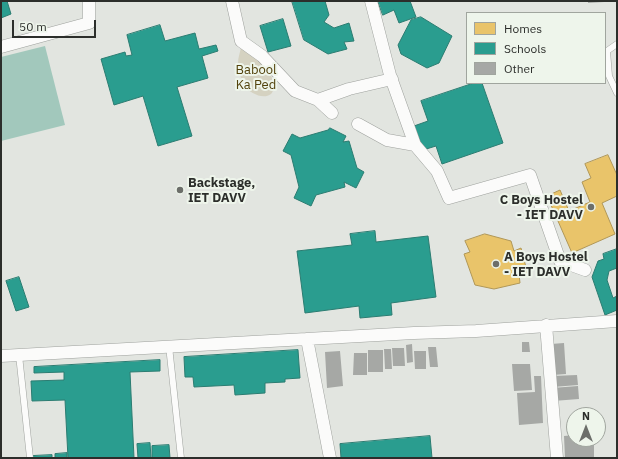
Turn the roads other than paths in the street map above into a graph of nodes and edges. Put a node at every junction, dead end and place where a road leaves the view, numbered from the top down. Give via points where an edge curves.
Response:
1 (89, 1) edge
2 (371, 1) edge
3 (235, 4) edge
4 (617, 44) edge
5 (1, 47) edge
6 (392, 79) junction
7 (617, 92) edge
8 (318, 100) junction
9 (332, 113) dead end
10 (358, 124) dead end
11 (415, 145) junction
12 (585, 270) dead end
13 (617, 321) edge
14 (546, 325) junction
15 (307, 339) junction
16 (169, 346) junction
17 (19, 355) junction
18 (1, 356) edge
19 (30, 458) edge
20 (181, 458) edge
21 (330, 458) edge
22 (557, 458) edge

1 - 5 street via 89,23
2 - 6 street
3 - 8 street via 240,41 262,56 295,91
4 - 7 lane via 607,51 609,76
6 - 8 street via 349,89
6 - 11 street
8 - 9 street
10 - 11 street via 387,140
11 - 12 street via 437,171 449,198 530,175 560,262
13 - 14 street
14 - 15 street
14 - 22 street
15 - 16 street
15 - 21 street
16 - 17 street
16 - 20 lane
17 - 18 street
17 - 19 lane

